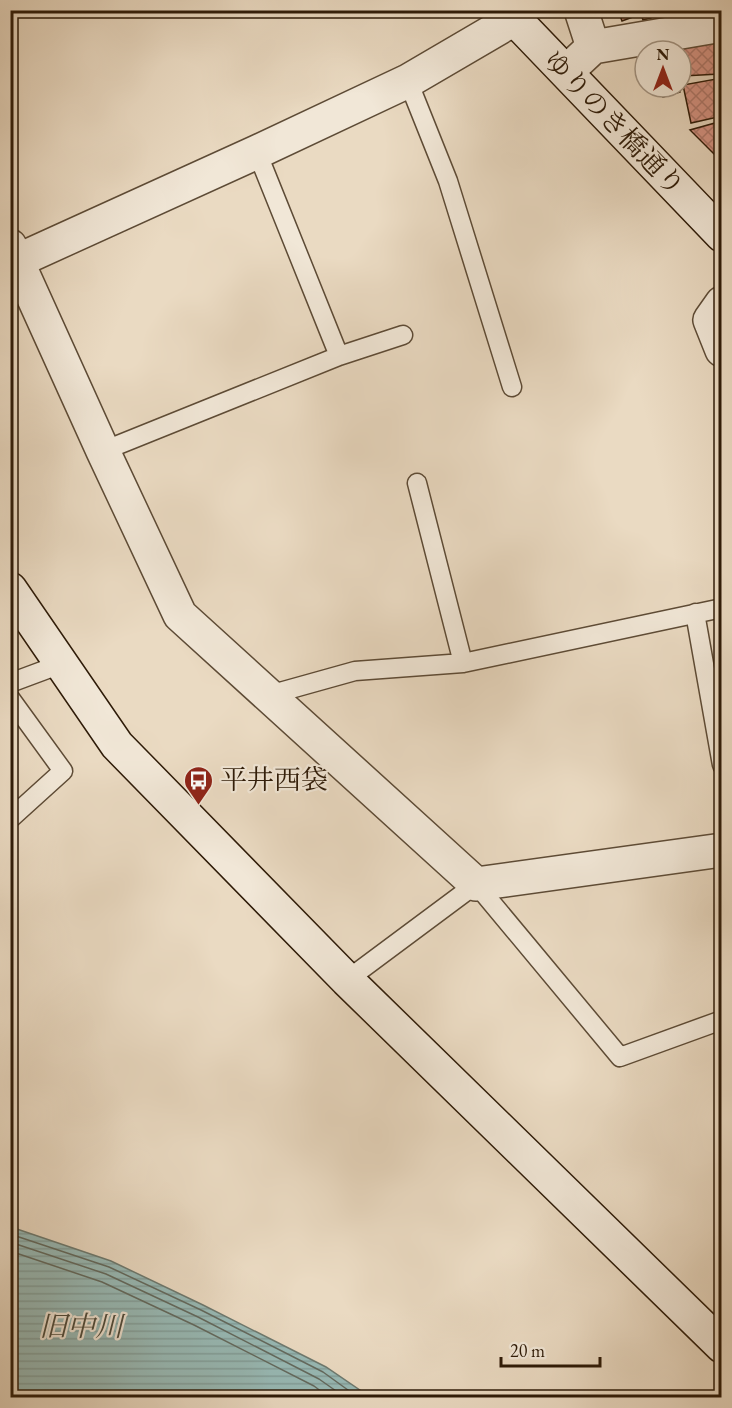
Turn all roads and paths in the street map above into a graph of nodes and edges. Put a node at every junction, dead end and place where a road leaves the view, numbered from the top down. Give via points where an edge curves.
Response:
1 (581, 10) edge
2 (510, 15) edge
3 (722, 26) edge
4 (593, 47) junction
5 (566, 73) junction
6 (408, 81) junction
7 (257, 152) junction
8 (722, 235) edge
9 (13, 257) edge
10 (722, 303) edge
11 (403, 335) dead end
12 (722, 350) edge
13 (339, 356) junction
14 (512, 387) dead end
15 (103, 451) junction
16 (417, 483) dead end
17 (10, 589) edge
18 (722, 608) edge
19 (694, 613) junction
20 (463, 663) junction
21 (61, 664) junction
22 (10, 683) edge
23 (269, 695) junction
24 (10, 698) edge
25 (722, 765) edge
26 (10, 819) edge
27 (722, 850) edge
28 (476, 884) junction
29 (347, 980) junction
30 (722, 1020) edge
31 (722, 1346) edge

1 - 4 street
2 - 5 street, ゆりのき橋通り
2 - 6 street
3 - 4 street
4 - 5 street
5 - 8 street, ゆりのき橋通り
6 - 7 street
6 - 14 lane via 448,182
7 - 9 street
7 - 13 lane
9 - 15 street
10 - 12 street via 710,321
11 - 13 lane
13 - 15 lane
15 - 23 street via 180,615
16 - 20 lane
17 - 21 street
18 - 19 lane
19 - 20 lane
19 - 25 lane
20 - 23 lane via 355,671
21 - 22 lane
21 - 29 street via 117,745
23 - 28 street
24 - 26 lane via 63,771
27 - 28 street
28 - 29 lane
28 - 30 lane via 620,1057
29 - 31 street

